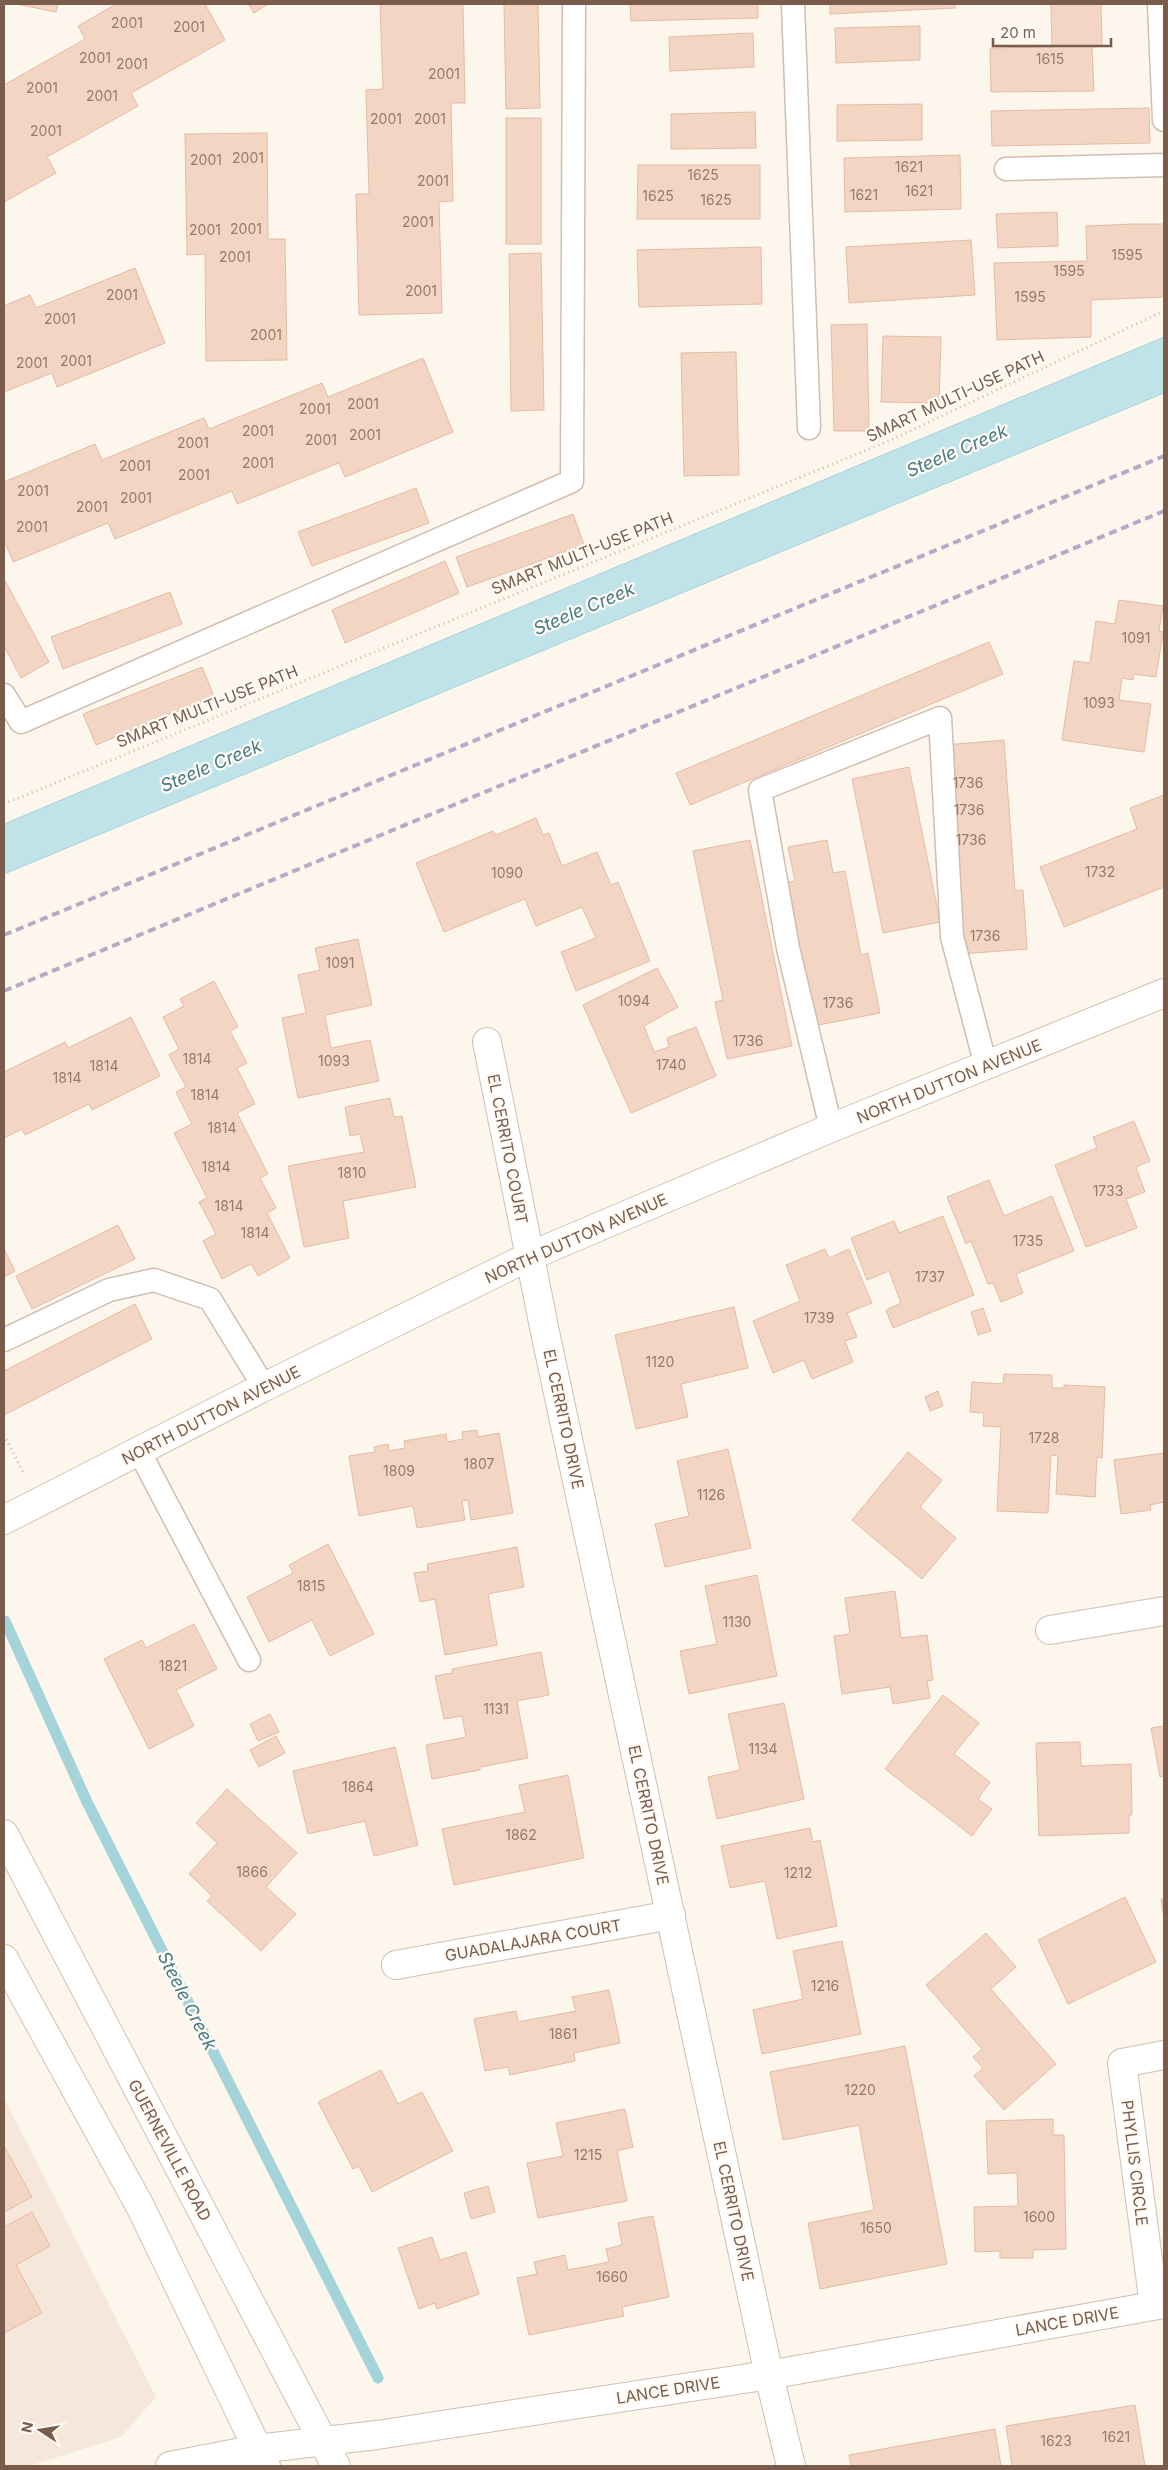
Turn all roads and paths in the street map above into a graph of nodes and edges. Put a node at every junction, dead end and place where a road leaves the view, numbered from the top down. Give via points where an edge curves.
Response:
1 (574, 4) edge
2 (793, 4) edge
3 (1159, 4) edge
4 (1164, 120) edge
5 (1164, 166) edge
6 (1006, 169) dead end
7 (1164, 311) edge
8 (809, 428) dead end
9 (4, 695) edge
10 (4, 804) edge
11 (1164, 993) edge
12 (487, 1042) dead end
13 (986, 1066) junction
14 (831, 1128) junction
15 (530, 1256) junction
16 (4, 1340) edge
17 (264, 1388) junction
18 (4, 1435) edge
19 (139, 1451) junction
20 (39, 1502) junction
21 (4, 1520) edge
22 (1164, 1611) edge
23 (1050, 1630) dead end
24 (249, 1660) dead end
25 (4, 1834) edge
26 (671, 1915) junction
27 (4, 1959) edge
28 (396, 1965) dead end
29 (1164, 2055) edge
30 (1159, 2305) edge
31 (769, 2375) junction
32 (324, 2442) junction
33 (262, 2458) edge
34 (170, 2466) edge
35 (336, 2466) edge
36 (791, 2466) edge

1 - 9 lane via 572,481 21,722
2 - 8 lane
3 - 4 lane
5 - 6 lane
7 - 10 path, SMART MULTI-USE PATH via 892,440
11 - 13 street, NORTH DUTTON AVENUE
12 - 15 street, EL CERRITO COURT
13 - 14 street, NORTH DUTTON AVENUE
13 - 14 lane via 952,936 940,718 760,790 788,948
14 - 15 street, NORTH DUTTON AVENUE
15 - 17 street, NORTH DUTTON AVENUE
15 - 26 street, EL CERRITO DRIVE
16 - 17 lane via 109,1290 154,1280 210,1300
17 - 19 street, NORTH DUTTON AVENUE
18 - 20 path
19 - 20 street, NORTH DUTTON AVENUE
19 - 24 lane
20 - 21 street, NORTH DUTTON AVENUE
22 - 23 street
25 - 32 street, GUERNEVILLE ROAD
26 - 28 street, GUADALAJARA COURT
26 - 31 street, EL CERRITO DRIVE
27 - 33 street via 140,2206
29 - 30 street, PHYLLIS CIRCLE via 1122,2063
30 - 31 street, LANCE DRIVE
31 - 32 street, LANCE DRIVE
31 - 36 street, EL CERRITO DRIVE
32 - 33 street, LANCE DRIVE
32 - 35 street, GUERNEVILLE ROAD
33 - 34 street, LANCE DRIVE

